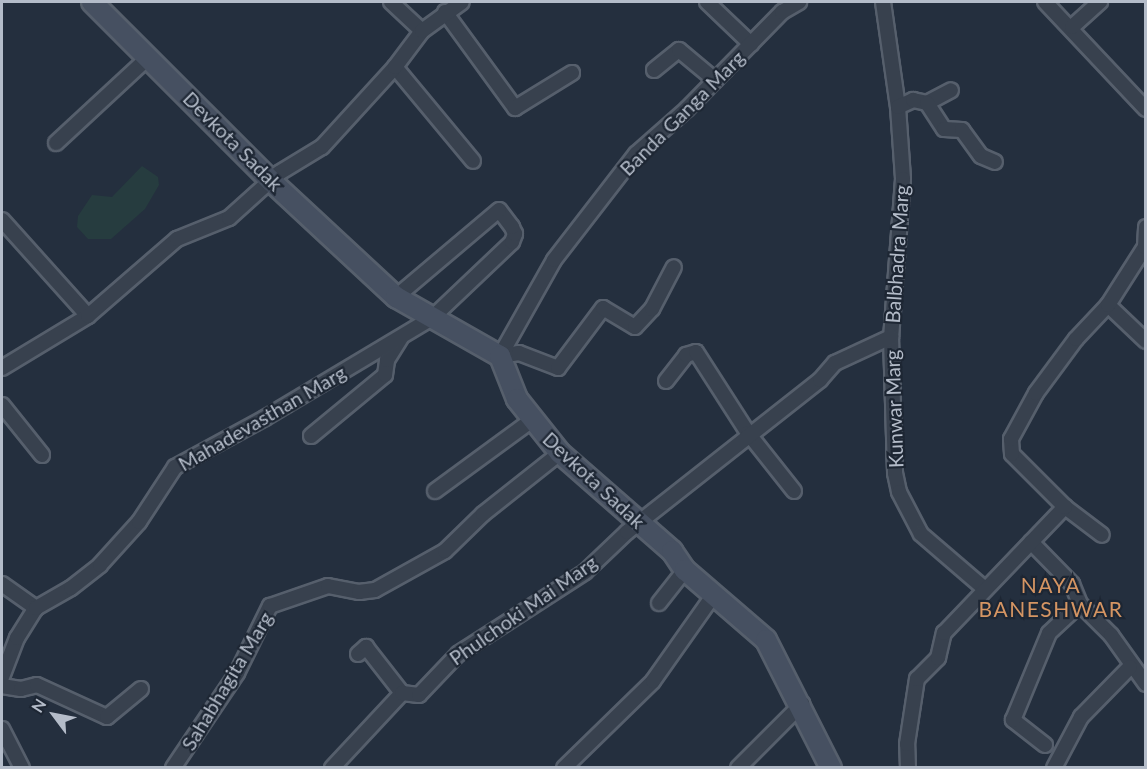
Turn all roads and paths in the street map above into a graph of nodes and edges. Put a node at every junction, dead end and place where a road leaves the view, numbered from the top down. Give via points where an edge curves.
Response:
1 (391, 2) edge
2 (462, 2) edge
3 (707, 2) edge
4 (799, 2) edge
5 (883, 2) edge
6 (1045, 2) edge
7 (1100, 2) edge
8 (97, 3) edge
9 (445, 12) junction
10 (1072, 27) junction
11 (422, 32) junction
12 (752, 44) junction
13 (149, 57) junction
14 (394, 67) junction
15 (654, 70) dead end
16 (572, 72) dead end
17 (715, 80) junction
18 (951, 90) dead end
19 (927, 103) junction
20 (898, 107) junction
21 (1146, 109) edge
22 (56, 143) dead end
23 (473, 161) dead end
24 (995, 162) dead end
25 (271, 181) junction
26 (2, 220) edge
27 (1146, 227) edge
28 (1145, 247) edge
29 (674, 267) dead end
30 (396, 297) junction
31 (1108, 304) junction
32 (88, 316) junction
33 (432, 318) junction
34 (404, 334) junction
35 (891, 337) junction
36 (1146, 342) edge
37 (500, 356) junction
38 (2, 368) edge
39 (666, 381) dead end
40 (2, 405) edge
41 (532, 420) junction
42 (748, 433) junction
43 (310, 436) dead end
44 (560, 453) junction
45 (42, 455) dead end
46 (435, 491) dead end
47 (794, 491) dead end
48 (1065, 507) junction
49 (641, 524) junction
50 (1102, 535) dead end
51 (1031, 542) junction
52 (685, 570) junction
53 (2, 584) edge
54 (985, 589) junction
55 (713, 596) junction
56 (659, 603) dead end
57 (1080, 604) junction
58 (36, 608) junction
59 (358, 654) dead end
60 (1130, 667) junction
61 (2, 677) edge
62 (1146, 684) edge
63 (2, 686) edge
64 (141, 689) dead end
65 (402, 693) junction
66 (802, 704) junction
67 (2, 729) edge
68 (1045, 745) dead end
69 (22, 768) edge
70 (173, 768) edge
71 (332, 768) edge
72 (564, 768) edge
73 (738, 768) edge
74 (831, 768) edge
75 (908, 768) edge
76 (1054, 768) edge

1 - 11 street
2 - 9 street
3 - 12 street
4 - 12 street, Banda Ganga Marg via 782,12
5 - 20 street, Balbhadra Marg
6 - 10 street
7 - 10 street
8 - 13 main road, Devkota Sadak
9 - 11 street
9 - 16 street via 515,108
10 - 21 street
11 - 14 street
12 - 17 street, Banda Ganga Marg
13 - 22 street
13 - 25 main road, Devkota Sadak
14 - 23 street
14 - 25 street via 322,147
15 - 17 street via 679,50
17 - 37 street, Banda Ganga Marg via 636,154 554,260
18 - 19 street
19 - 20 street via 913,100
19 - 24 street via 944,129 962,130 981,156
20 - 35 street, Balbhadra Marg via 903,179
25 - 30 main road, Devkota Sadak
25 - 32 street via 229,218 177,239
26 - 32 street
27 - 28 street
28 - 31 street
29 - 37 street via 652,309 635,327 603,308 558,368 519,353
30 - 33 main road, Devkota Sadak
30 - 33 street, Mahadevasthan Marg via 499,210 513,227 512,242
31 - 36 street
31 - 48 street via 1036,393 1011,439 1012,454
32 - 38 street
33 - 34 street, Mahadevasthan Marg
33 - 37 main road, Devkota Sadak
34 - 43 street via 387,360 385,375
34 - 58 street, Mahadevasthan Marg via 265,418 175,466 139,522 100,565
35 - 42 street, Balbhadra Marg via 835,363 820,380
35 - 54 street, Kunwar Marg via 899,492 921,534
37 - 41 main road, Devkota Sadak via 517,399
39 - 42 street via 686,355 696,352
40 - 45 street
41 - 44 main road, Devkota Sadak
41 - 46 street
42 - 47 street
42 - 49 street, Balbhadra Marg
44 - 49 main road, Devkota Sadak
44 - 70 street, Sahabhagita Marg via 483,514 445,551 375,590 359,592 328,586 270,606 237,672
48 - 50 street
48 - 51 street via 1048,529
49 - 52 main road, Devkota Sadak via 672,551
49 - 65 street, Phulchoki Mai Marg via 565,586 458,654 419,695
51 - 54 street via 1018,561
51 - 57 street via 1072,584
52 - 55 main road, Devkota Sadak
52 - 56 street
53 - 58 street
54 - 75 street via 944,633 938,658 917,679 907,744
55 - 66 main road, Devkota Sadak via 766,640
55 - 72 street via 653,681 616,722
57 - 60 street via 1125,652
57 - 68 street via 1049,633 1013,720
58 - 61 street, Mahadevasthan Marg via 17,638
59 - 65 street via 366,647
60 - 62 street
60 - 76 street via 1081,717
63 - 64 street via 21,689 38,685 107,717
65 - 71 street
66 - 73 street
66 - 74 main road, Devkota Sadak
67 - 69 street

